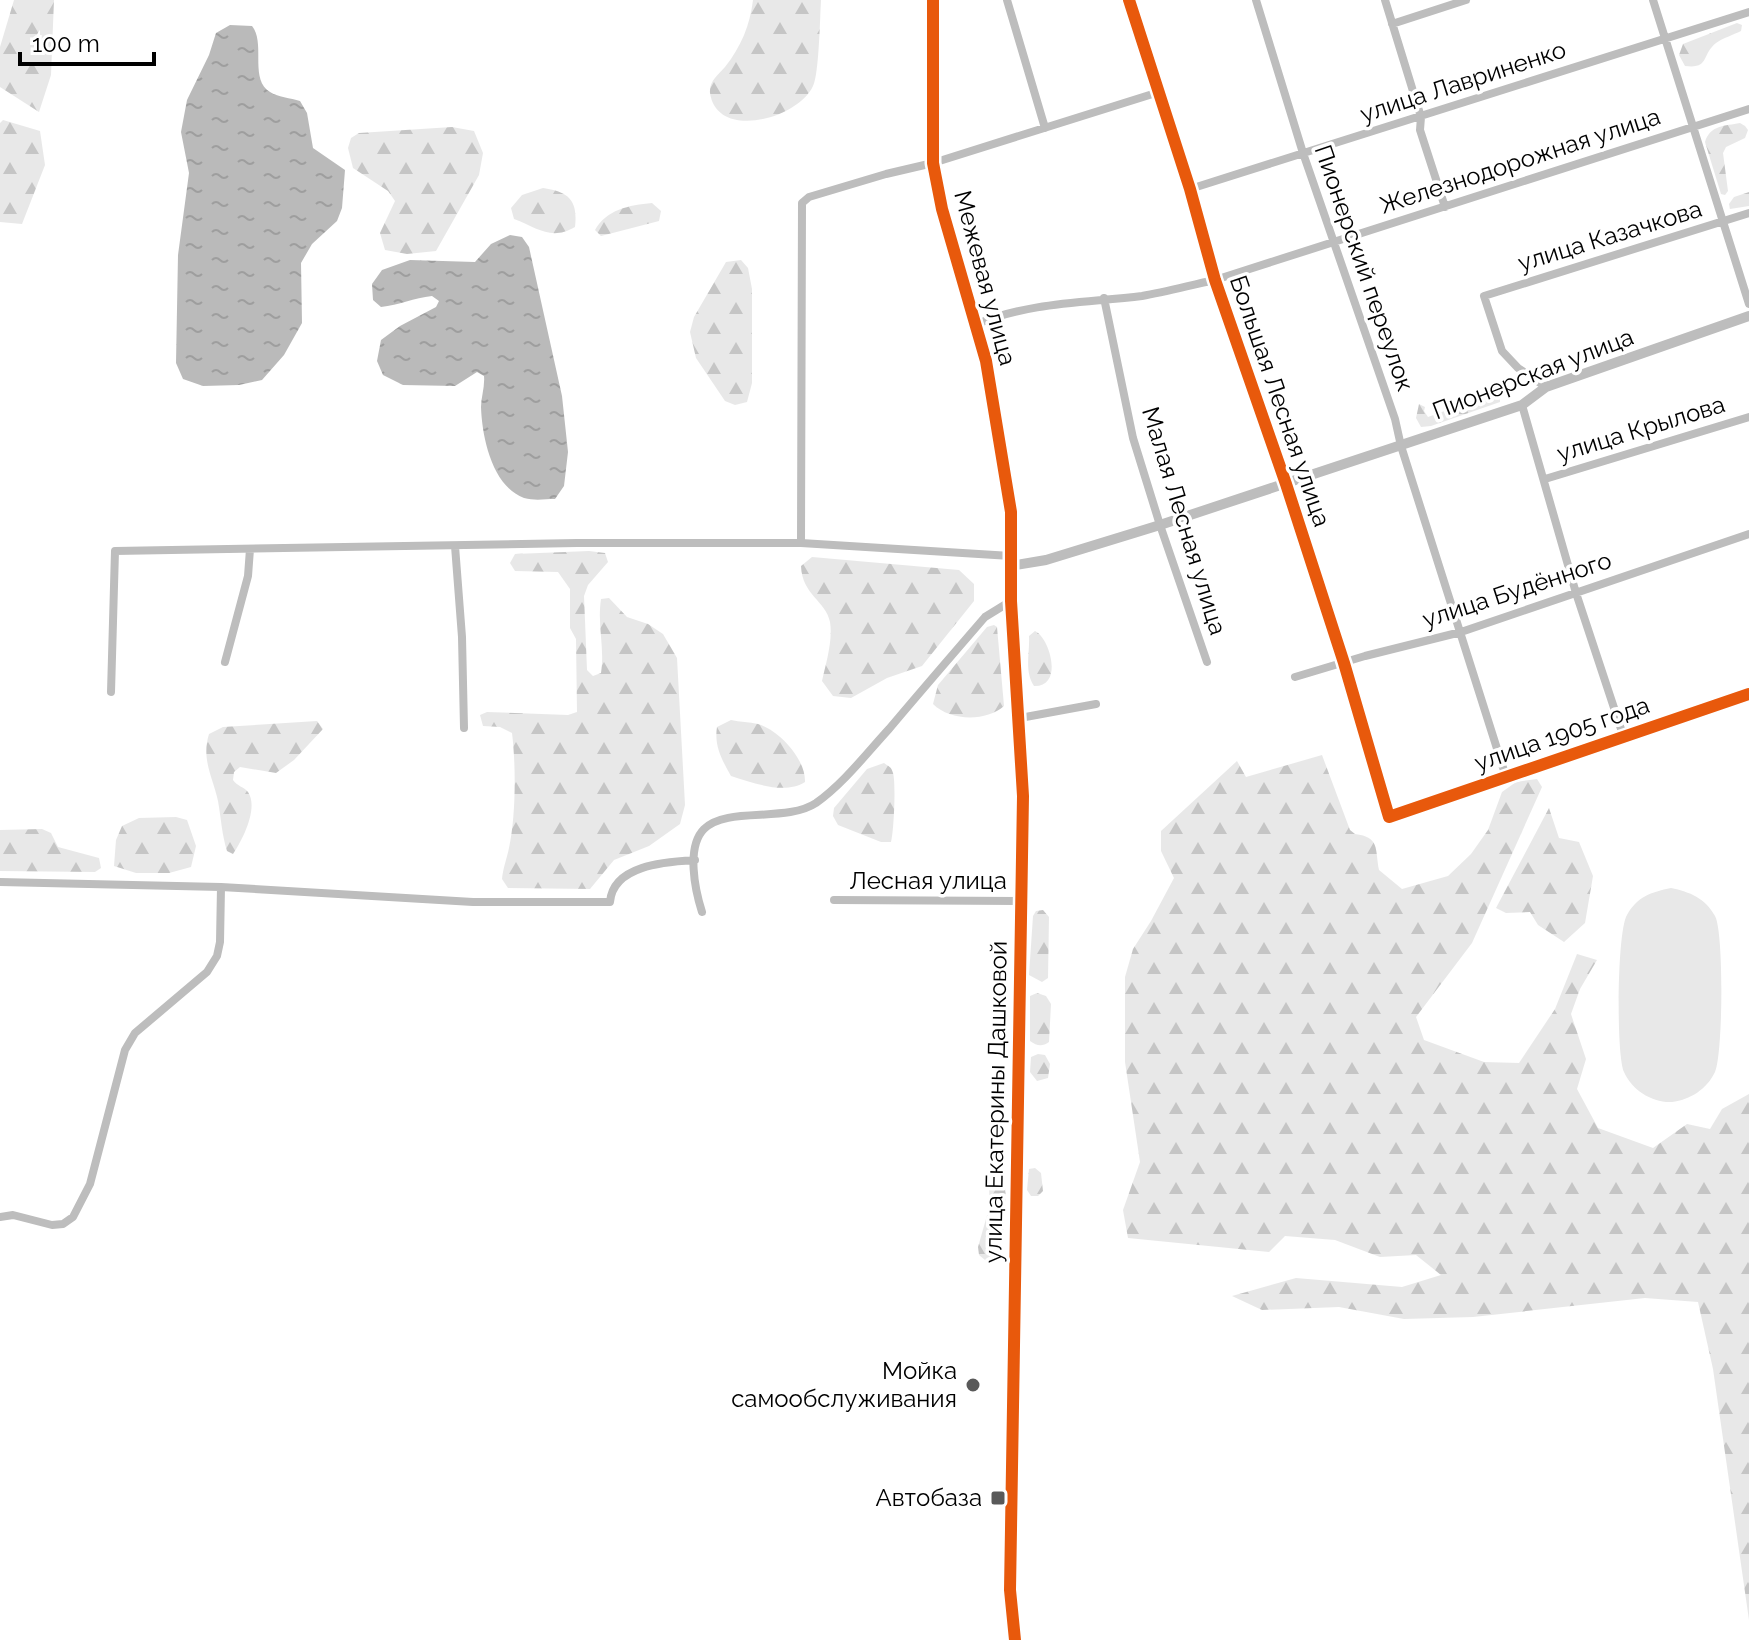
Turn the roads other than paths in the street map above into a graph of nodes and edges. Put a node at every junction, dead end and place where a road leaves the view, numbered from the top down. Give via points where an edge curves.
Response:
1 (933, 0) edge
2 (1007, 0) edge
3 (1129, 0) edge
4 (1256, 0) edge
5 (1385, 0) edge
6 (1466, 0) edge
7 (1653, 0) edge
8 (1749, 12) edge
9 (1392, 24) junction
10 (1665, 39) junction
11 (1159, 92) junction
12 (1749, 109) edge
13 (1421, 117) junction
14 (1694, 126) junction
15 (1045, 128) junction
16 (1303, 153) junction
17 (933, 163) junction
18 (1190, 189) junction
19 (1445, 207) junction
20 (1749, 213) edge
21 (1723, 222) junction
22 (1334, 243) junction
23 (1215, 280) junction
24 (1104, 298) junction
25 (1749, 304) edge
26 (1749, 316) edge
27 (977, 324) junction
28 (1546, 387) junction
29 (1522, 405) junction
30 (1749, 417) edge
31 (1401, 446) junction
32 (1545, 479) junction
33 (1286, 484) junction
34 (1160, 525) junction
35 (1749, 534) edge
36 (801, 543) junction
37 (455, 546) junction
38 (250, 549) junction
39 (1010, 561) junction
40 (1576, 593) junction
41 (1011, 601) junction
42 (1461, 632) junction
43 (225, 662) dead end
44 (1207, 662) dead end
45 (1344, 663) junction
46 (1295, 677) dead end
47 (111, 692) dead end
48 (1749, 694) edge
49 (1096, 704) dead end
50 (1020, 718) junction
51 (464, 728) dead end
52 (1623, 735) junction
53 (1506, 777) junction
54 (1389, 817) joint
55 (695, 860) junction
56 (0, 882) edge
57 (221, 887) junction
58 (834, 900) dead end
59 (1022, 901) junction
60 (702, 912) dead end
61 (0, 1217) edge
62 (1015, 1640) edge

1 - 17 street, Межевая улица
2 - 15 street
3 - 11 street, Большая Лесная улица
4 - 16 street, Пионерский переулок
5 - 9 street
6 - 9 street
7 - 10 street
8 - 10 street, улица Лавриненко
9 - 13 street
10 - 13 street, улица Лавриненко
10 - 14 street
11 - 15 street
11 - 18 street, Большая Лесная улица
12 - 14 street, Железнодорожная улица
13 - 16 street, улица Лавриненко
13 - 19 street via 1420,130
14 - 19 street, Железнодорожная улица
14 - 21 street
15 - 17 street
16 - 18 street, улица Лавриненко
16 - 22 street, Пионерский переулок
17 - 27 street, Межевая улица
17 - 36 street via 802,203
18 - 23 street, Большая Лесная улица
19 - 22 street, Железнодорожная улица
20 - 21 street, улица Казачкова
21 - 25 street
21 - 28 street, улица Казачкова via 1484,296 1502,351
22 - 23 street, Железнодорожная улица
22 - 31 street, Пионерский переулок
23 - 24 street, Железнодорожная улица via 1142,296
23 - 33 street, Большая Лесная улица
24 - 27 street, Железнодорожная улица via 1002,314
24 - 34 street, Малая Лесная улица via 1133,438
26 - 28 street, Пионерская улица
27 - 39 street, Межевая улица via 1009,493
28 - 29 street, Пионерская улица
29 - 31 street, Пионерская улица
29 - 32 street
30 - 32 street, улица Крылова
31 - 33 street, Пионерская улица
31 - 42 street, Пионерский переулок
32 - 40 street
33 - 34 street, Пионерская улица
33 - 45 street, Большая Лесная улица
34 - 39 street, Пионерская улица via 1046,560
34 - 44 street, Малая Лесная улица
35 - 40 street, улица Будённого
36 - 37 street
36 - 39 street
37 - 38 street
37 - 51 street
38 - 43 street
38 - 47 street via 115,551
39 - 41 street, улица Екатерины Дашковой
40 - 42 street, улица Будённого
40 - 52 street
41 - 50 street, улица Екатерины Дашковой
41 - 55 street via 985,617 854,768 815,804 796,812 719,819 703,829
42 - 45 street, улица Будённого
42 - 53 street, Пионерский переулок
45 - 46 street, улица Будённого
45 - 54 street, Большая Лесная улица
48 - 52 street, улица 1905 года
49 - 50 street
50 - 59 street, улица Екатерины Дашковой
52 - 53 street, улица 1905 года
53 - 54 street, улица 1905 года
55 - 57 street via 664,862 621,878 610,902 473,902
55 - 60 street
56 - 57 street
57 - 61 street via 217,956 207,972 135,1033 125,1050 90,1184 78,1210 63,1224
58 - 59 street, Лесная улица
59 - 62 street, улица Екатерины Дашковой via 1010,1590

